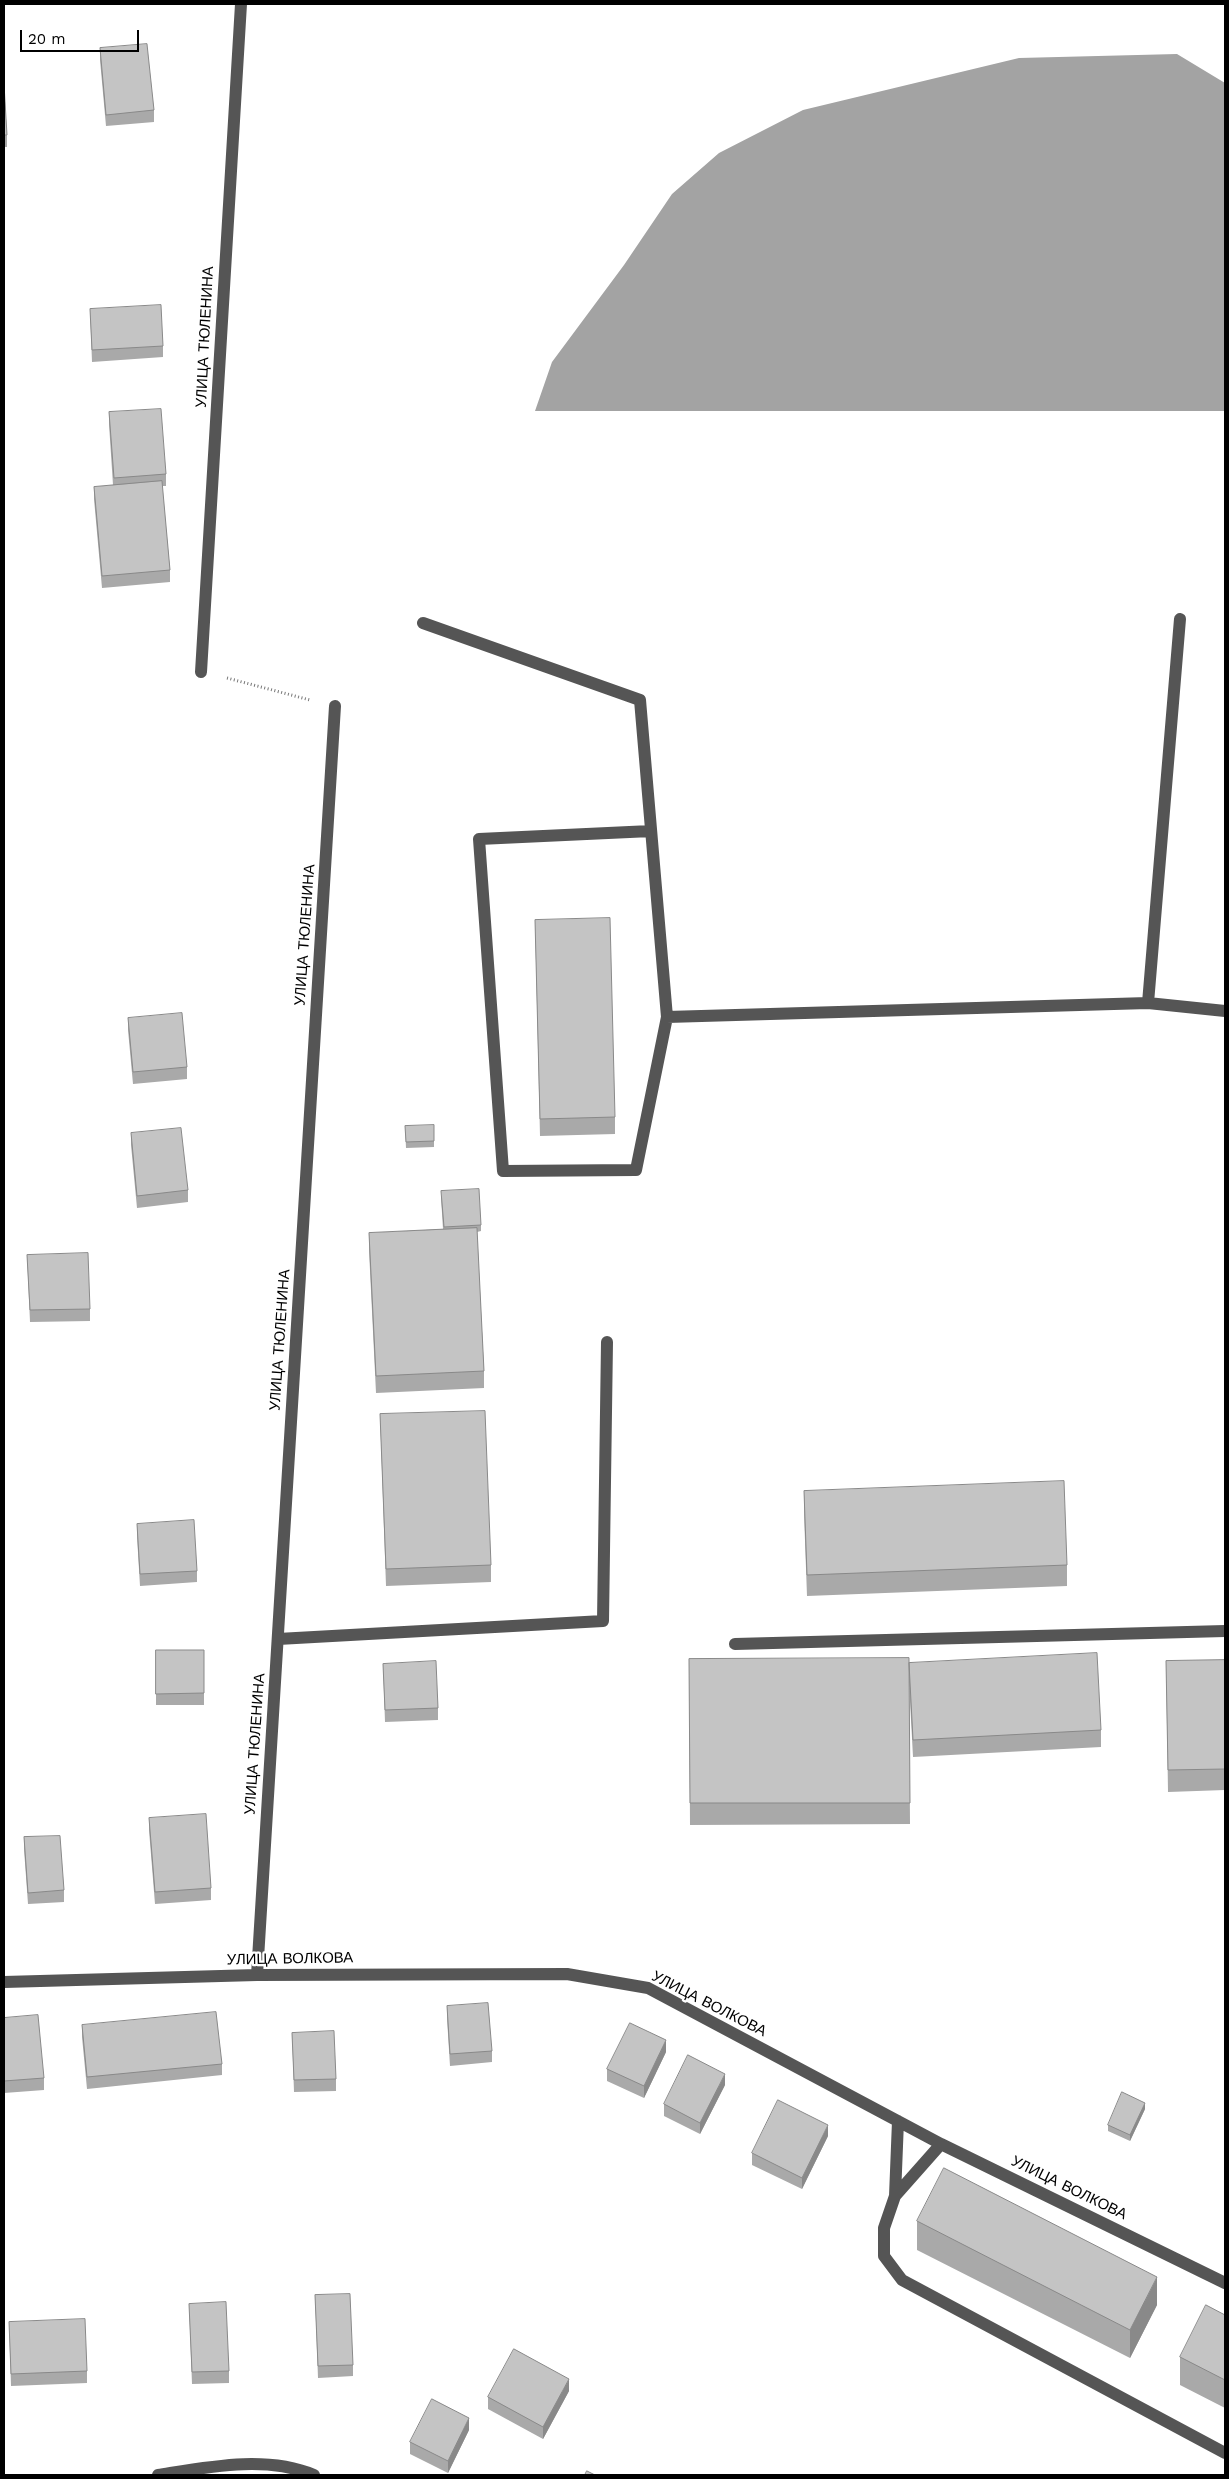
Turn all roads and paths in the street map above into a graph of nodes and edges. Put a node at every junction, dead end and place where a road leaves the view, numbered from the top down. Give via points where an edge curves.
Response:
1 (241, 4) edge
2 (1180, 619) dead end
3 (423, 623) dead end
4 (201, 672) joint
5 (335, 706) joint
6 (652, 831) junction
7 (1148, 1003) junction
8 (1225, 1011) edge
9 (667, 1017) junction
10 (607, 1342) dead end
11 (1225, 1631) edge
12 (278, 1639) junction
13 (735, 1644) dead end
14 (257, 1975) junction
15 (4, 1982) edge
16 (898, 2121) junction
17 (941, 2144) junction
18 (895, 2196) junction
19 (1225, 2283) edge
20 (1225, 2453) edge
21 (158, 2475) edge
22 (314, 2475) edge

1 - 4 street, УЛИЦА ТЮЛЕНИНА
2 - 7 street
3 - 6 street via 640,700
4 - 5 path
5 - 12 street, УЛИЦА ТЮЛЕНИНА
6 - 9 street
6 - 9 street via 479,840 503,1171 636,1170
7 - 8 street
7 - 9 street
10 - 12 street via 603,1621
11 - 13 street
12 - 14 street, УЛИЦА ТЮЛЕНИНА
14 - 15 street, УЛИЦА ВОЛКОВА
14 - 16 street, УЛИЦА ВОЛКОВА via 567,1974 648,1988
16 - 17 street, УЛИЦА ВОЛКОВА
16 - 18 street
17 - 18 street
17 - 19 street, УЛИЦА ВОЛКОВА
18 - 20 street via 884,2228 884,2256 902,2280
21 - 22 street via 237,2464 298,2468

